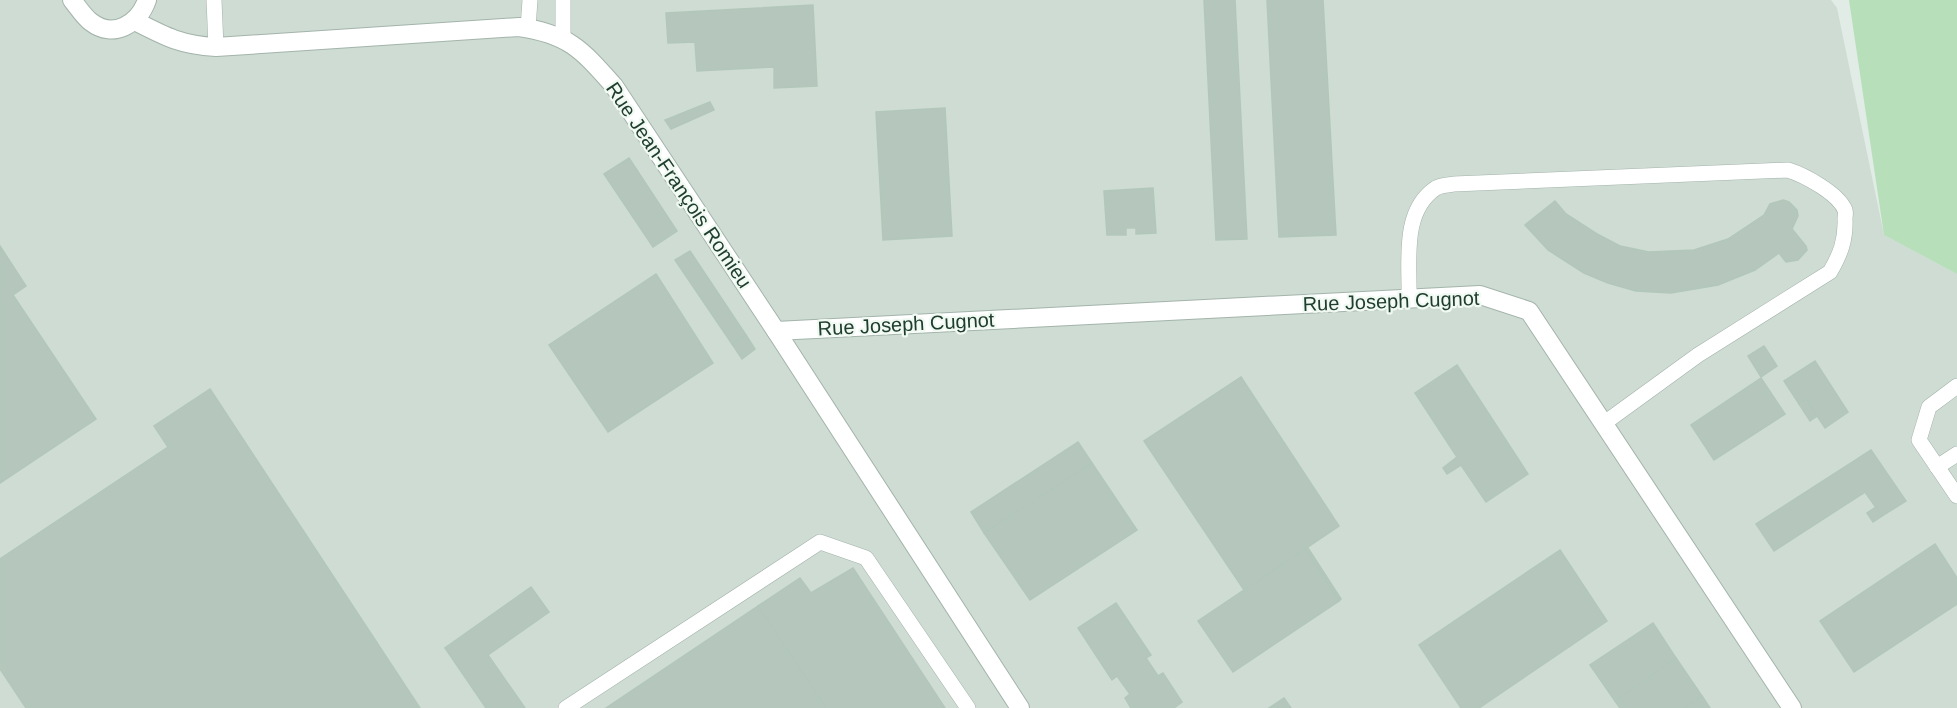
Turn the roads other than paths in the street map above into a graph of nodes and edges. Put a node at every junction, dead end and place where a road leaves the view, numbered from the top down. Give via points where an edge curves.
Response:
1 (72, 0) edge
2 (147, 0) edge
3 (214, 0) edge
4 (530, 0) edge
5 (563, 0) edge
6 (135, 21) junction
7 (528, 28) junction
8 (563, 38) junction
9 (216, 47) junction
10 (1409, 298) junction
11 (776, 331) junction
12 (1957, 386) edge
13 (1603, 424) junction
14 (1957, 454) edge
15 (1938, 467) junction
16 (1957, 496) edge
17 (566, 708) edge
18 (968, 708) edge
19 (1020, 708) edge
20 (1792, 708) edge

1 - 6 street via 100,28 119,28
2 - 6 street
3 - 9 lane
4 - 7 lane
5 - 8 lane
6 - 9 street, Rue Jean-François Romieu via 176,42
7 - 8 street, Rue Jean-François Romieu
7 - 9 street, Rue Jean-François Romieu
8 - 11 street, Rue Jean-François Romieu via 582,51 614,86
10 - 11 street, Rue Joseph Cugnot
10 - 13 street, Rue Joseph Cugnot via 1480,295 1528,311
10 - 13 lane via 1409,236 1414,216 1437,187 1788,170 1804,175 1837,201 1845,210 1846,232 1842,252 1830,272 1698,355
11 - 19 street, Rue Jean-François Romieu
12 - 15 lane via 1929,407 1919,440
13 - 20 street, Rue Joseph Cugnot
14 - 15 lane
15 - 16 lane
17 - 18 lane via 820,542 866,558

